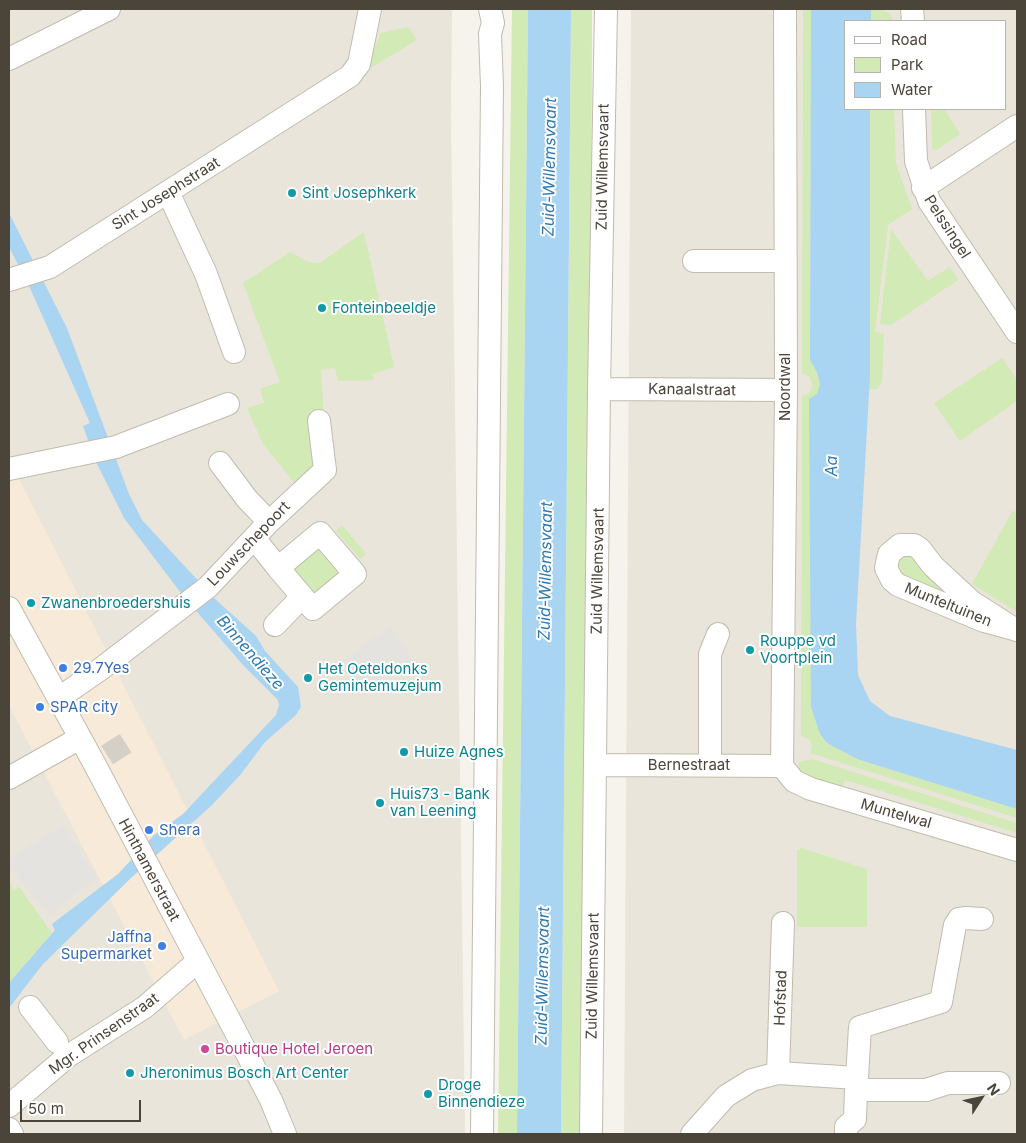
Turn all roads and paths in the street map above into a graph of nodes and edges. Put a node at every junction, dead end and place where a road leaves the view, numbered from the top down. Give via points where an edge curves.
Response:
1 (109, 9) edge
2 (370, 9) edge
3 (475, 9) edge
4 (480, 9) edge
5 (490, 9) edge
6 (606, 9) edge
7 (785, 9) edge
8 (490, 34) junction
9 (9, 59) edge
10 (914, 110) edge
11 (1017, 126) edge
12 (923, 188) junction
13 (168, 192) junction
14 (694, 260) dead end
15 (784, 261) junction
16 (9, 280) edge
17 (1017, 332) edge
18 (234, 352) dead end
19 (599, 389) junction
20 (786, 390) junction
21 (228, 404) dead end
22 (319, 421) dead end
23 (220, 463) dead end
24 (9, 469) edge
25 (269, 522) junction
26 (254, 538) junction
27 (278, 568) junction
28 (302, 597) junction
29 (9, 608) edge
30 (275, 625) dead end
31 (1017, 630) edge
32 (718, 634) dead end
33 (59, 698) junction
34 (80, 738) junction
35 (782, 762) junction
36 (596, 765) junction
37 (710, 765) junction
38 (9, 778) edge
39 (1017, 850) edge
40 (982, 919) dead end
41 (783, 923) dead end
42 (198, 962) junction
43 (30, 1007) dead end
44 (63, 1049) junction
45 (778, 1073) junction
46 (999, 1083) dead end
47 (857, 1084) junction
48 (9, 1106) edge
49 (9, 1129) edge
50 (12, 1134) edge
51 (285, 1134) edge
52 (482, 1134) edge
53 (591, 1134) edge
54 (692, 1134) edge
55 (846, 1134) edge

1 - 9 street
2 - 13 street, Sint Josephstraat via 359,64 350,76
3 - 4 street
4 - 8 street via 483,25
5 - 8 street via 493,23
6 - 19 street, Zuid Willemsvaart
7 - 15 street, Noordwal
8 - 52 street
10 - 12 street, Pelssingel via 916,161
11 - 12 street
12 - 17 street, Pelssingel
13 - 16 street, Sint Josephstraat via 50,267
13 - 18 street via 206,274
14 - 15 street
15 - 20 street, Noordwal
19 - 20 street, Kanaalstraat
19 - 36 street, Zuid Willemsvaart
20 - 35 street, Noordwal
21 - 24 street via 116,447
22 - 25 street, Louwschepoort via 325,470
23 - 25 street
25 - 26 street, Louwschepoort
26 - 27 street
26 - 33 street, Louwschepoort via 188,603
27 - 28 street
27 - 28 street via 320,532 355,574 312,609
28 - 30 street
29 - 33 street, Hinthamerstraat
31 - 31 street, Munteltuinen via 972,602 914,545 900,545 889,554 886,568 898,585 984,621
32 - 37 street via 710,654
33 - 34 street, Hinthamerstraat
34 - 38 street
34 - 42 street, Hinthamerstraat via 101,759 136,845
35 - 37 street, Bernestraat
35 - 39 street, Muntelwal via 794,781 811,789
36 - 37 street, Bernestraat
36 - 53 street, Zuid Willemsvaart
40 - 47 street via 958,919 955,924 941,1002 860,1027
41 - 45 street, Hofstad
42 - 44 street, Mgr. Prinsenstraat via 145,1007
42 - 51 street, Hinthamerstraat via 271,1100
43 - 44 street
44 - 48 street, Mgr. Prinsenstraat
45 - 47 street
45 - 54 street via 752,1080 726,1096
46 - 47 street via 948,1083 926,1090
47 - 55 street via 855,1119 846,1127
49 - 50 street

